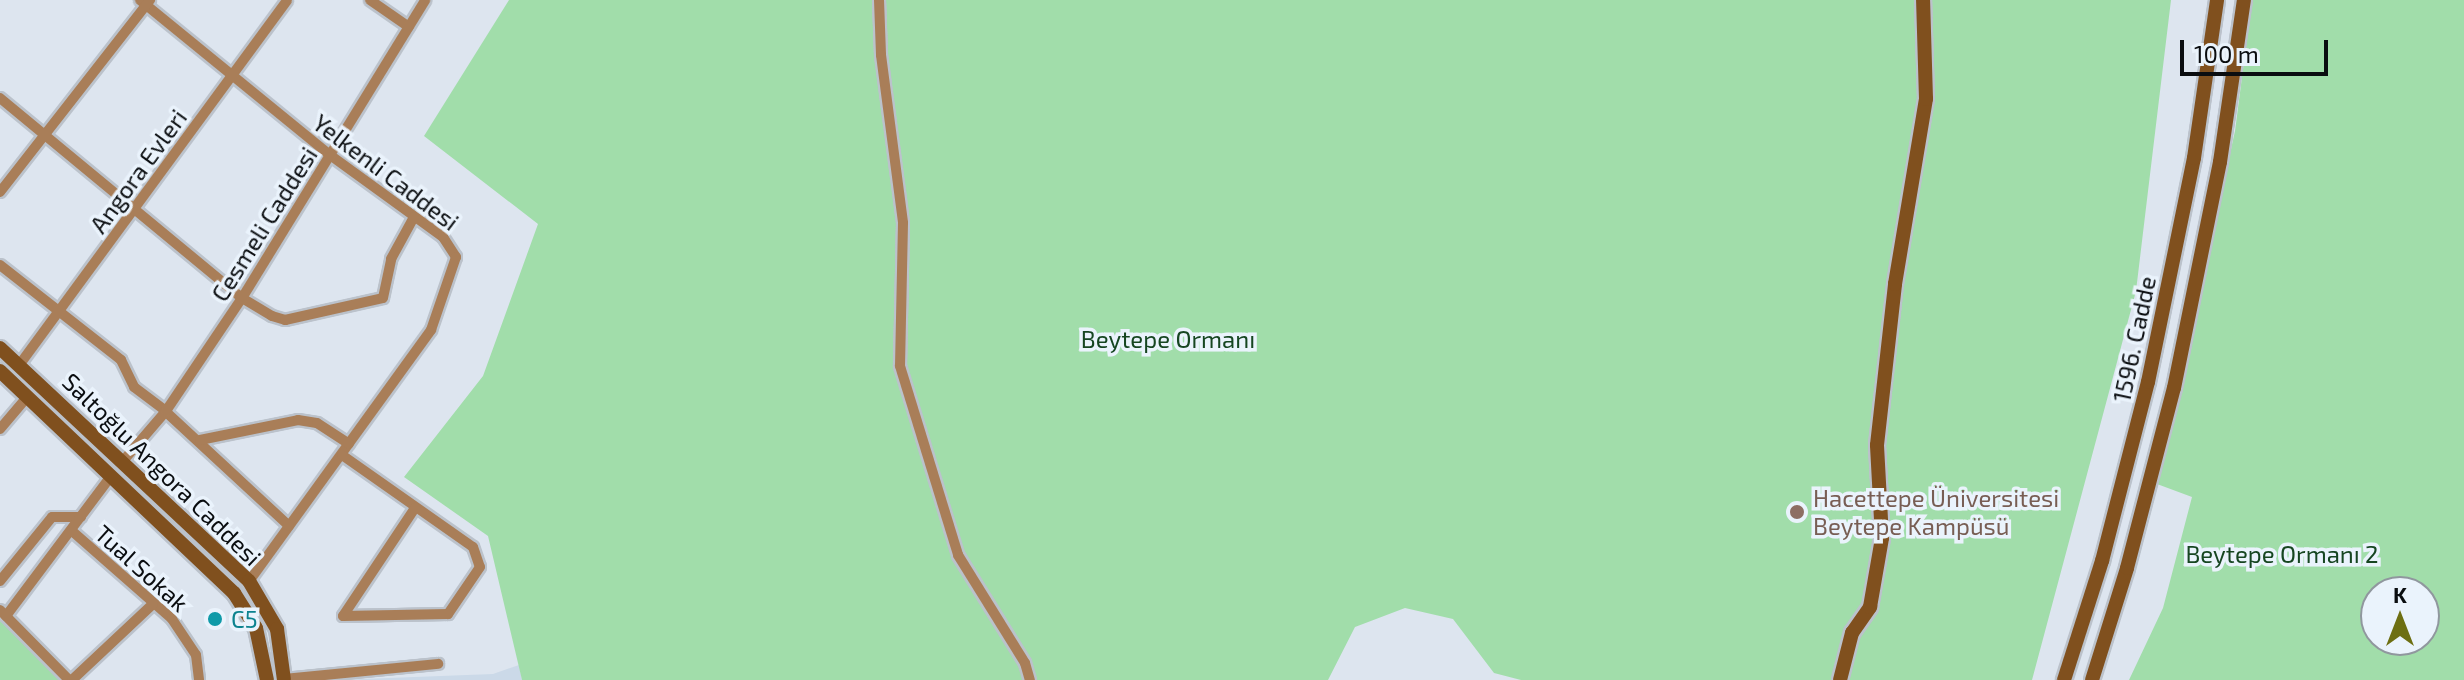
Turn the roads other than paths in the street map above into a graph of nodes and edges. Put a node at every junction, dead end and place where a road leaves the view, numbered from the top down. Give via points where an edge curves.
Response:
1 (287, 0) edge
2 (370, 0) edge
3 (425, 0) edge
4 (879, 0) edge
5 (1923, 0) edge
6 (2217, 0) edge
7 (2244, 0) edge
8 (145, 2) edge
9 (409, 27) junction
10 (231, 77) junction
11 (0, 98) edge
12 (45, 132) junction
13 (330, 155) junction
14 (0, 192) edge
15 (137, 207) junction
16 (414, 217) junction
17 (0, 265) edge
18 (242, 298) junction
19 (61, 311) junction
20 (0, 348) edge
21 (20, 364) junction
22 (3, 380) edge
23 (28, 396) junction
24 (166, 411) junction
25 (0, 429) edge
26 (200, 440) junction
27 (349, 444) junction
28 (342, 455) junction
29 (123, 461) junction
30 (111, 476) junction
31 (415, 508) junction
32 (81, 517) junction
33 (289, 526) junction
34 (72, 531) junction
35 (0, 581) edge
36 (249, 581) junction
37 (234, 593) junction
38 (153, 604) junction
39 (3, 613) edge
40 (438, 664) dead end
41 (70, 680) edge
42 (199, 680) edge
43 (267, 680) edge
44 (284, 680) edge
45 (1030, 680) edge
46 (1840, 680) edge
47 (2064, 680) edge
48 (2092, 680) edge

1 - 10 street, Angora Evleri
2 - 9 street
3 - 9 street, Cesmeli Caddesi
4 - 45 street via 902,210 900,366 958,555 1025,663
5 - 46 street via 1926,99 1895,284 1877,445 1882,538 1870,607 1852,633
6 - 47 street, 1596. Cadde via 2191,173 2148,382 2102,561
7 - 48 street, 1596. Cadde via 2217,177 2174,388
8 - 10 street, Yelkenli Caddesi
8 - 12 street
9 - 13 street, Cesmeli Caddesi
10 - 13 street, Yelkenli Caddesi
10 - 15 street, Angora Evleri
11 - 12 street
12 - 14 street
12 - 15 street
13 - 16 street, Yelkenli Caddesi
13 - 18 street, Cesmeli Caddesi
15 - 18 street
15 - 19 street, Angora Evleri
16 - 18 street via 391,259 383,298 285,320
16 - 27 street, Yelkenli Caddesi via 453,246 453,275 431,330
17 - 19 street
18 - 24 street, Cesmeli Caddesi
19 - 21 street, Angora Evleri
19 - 24 street via 121,360 134,387
20 - 21 street, Saltoğlu Angora Caddesi
21 - 29 street, Saltoğlu Angora Caddesi
22 - 23 street, Saltoğlu Angora Caddesi
23 - 25 street
23 - 30 street, Saltoğlu Angora Caddesi
24 - 26 street
24 - 29 street, Cesmeli Caddesi
26 - 27 street via 298,420 317,423
26 - 33 street
27 - 28 street, Yelkenli Caddesi
28 - 31 street
28 - 33 street, Yelkenli Caddesi
29 - 30 street
29 - 36 street, Saltoğlu Angora Caddesi
30 - 32 street
30 - 37 street, Saltoğlu Angora Caddesi
31 - 31 street via 353,603 343,616 436,616 455,608 480,567 477,555
32 - 34 street
32 - 35 street via 62,514 43,524
33 - 36 street, Yelkenli Caddesi
34 - 38 street, Tual Sokak
34 - 39 street
36 - 37 street
36 - 44 street, Saltoğlu Angora Caddesi via 277,629
37 - 43 street, Saltoğlu Angora Caddesi via 256,628
38 - 41 street
38 - 42 street, Tual Sokak via 185,635 196,655
39 - 41 street
40 - 44 street

